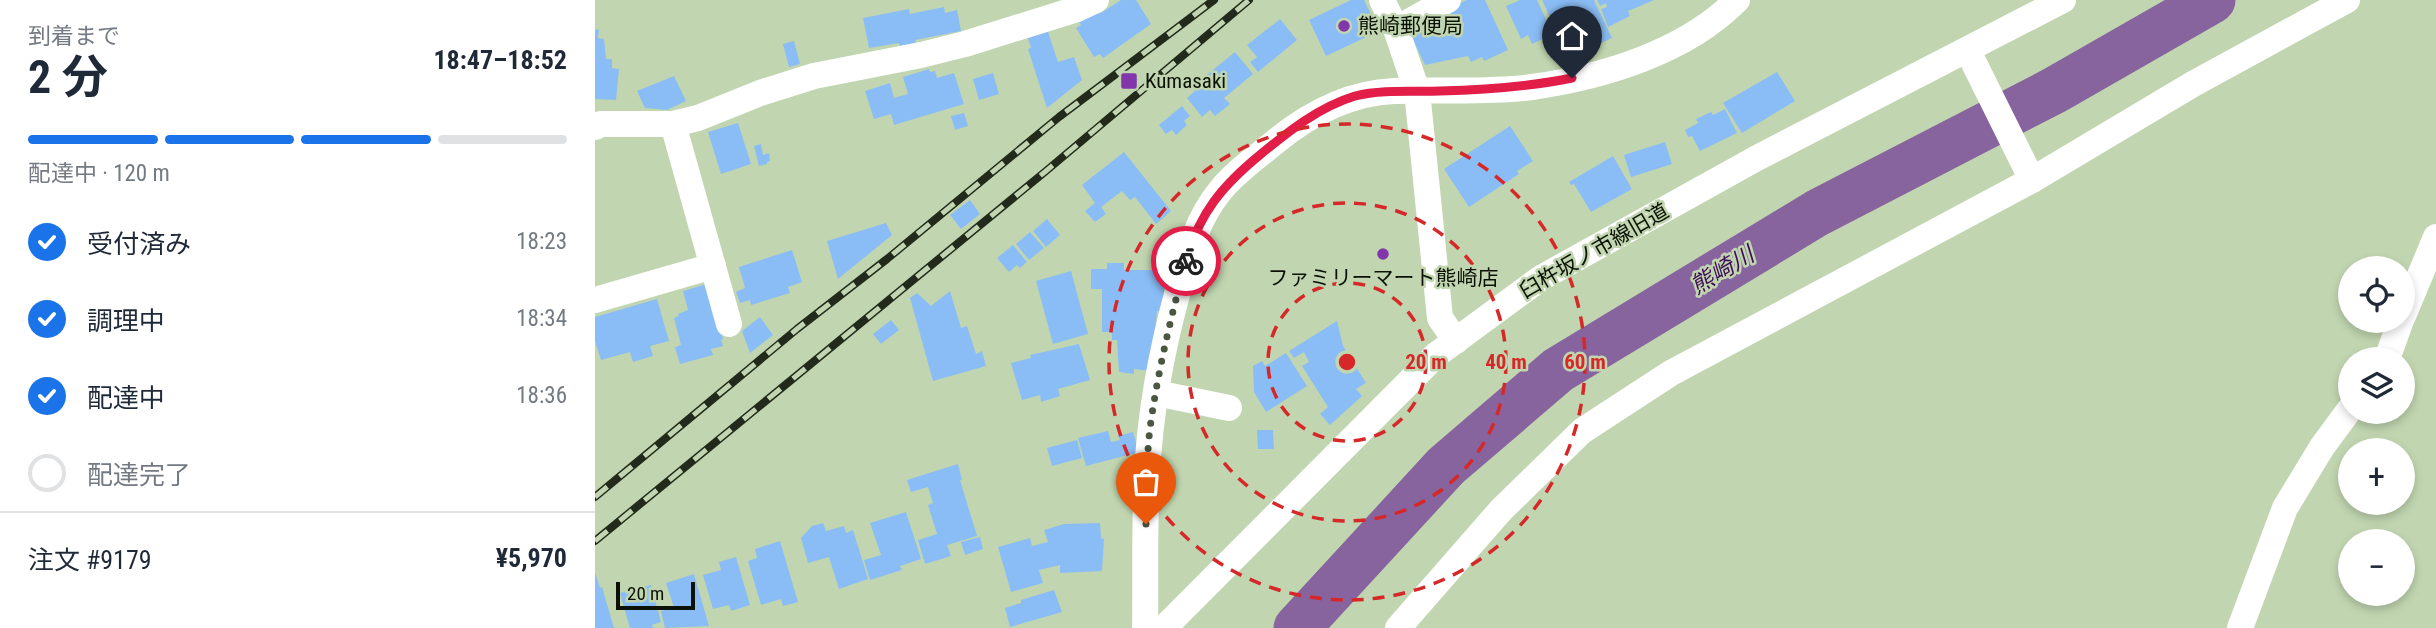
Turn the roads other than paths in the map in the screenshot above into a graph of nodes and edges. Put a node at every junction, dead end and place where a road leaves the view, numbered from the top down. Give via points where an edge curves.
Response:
1 (1096, 0) edge
2 (1382, 0) edge
3 (1448, 0) edge
4 (1738, 0) edge
5 (2063, 0) edge
6 (2347, 0) edge
7 (1396, 29) junction
8 (1971, 58) junction
9 (1417, 91) junction
10 (597, 123) edge
11 (673, 124) junction
12 (2031, 178) junction
13 (2436, 237) edge
14 (713, 266) junction
15 (2415, 287) edge
16 (595, 300) edge
17 (729, 324) dead end
18 (1456, 341) junction
19 (1163, 395) junction
20 (1229, 408) dead end
21 (2339, 424) edge
22 (1145, 628) edge
23 (1164, 628) edge
24 (1398, 628) edge
25 (2239, 628) edge

1 - 11 street via 965,44 814,76
2 - 7 street
3 - 7 street
4 - 9 street via 1700,29 1614,70 1531,87
5 - 8 street, 臼杵坂ノ市線旧道
6 - 12 street
7 - 9 street
8 - 12 street
8 - 18 street, 臼杵坂ノ市線旧道 via 1757,158 1541,278
9 - 18 street via 1440,318
9 - 19 street via 1357,96 1331,106 1286,133 1220,191 1190,245 1169,322
10 - 11 street
11 - 14 street
12 - 24 street via 1671,373 1583,431 1501,510
13 - 15 street
14 - 16 street
14 - 17 street
18 - 23 street, 臼杵坂ノ市線旧道 via 1426,365
19 - 20 street
19 - 22 street via 1151,421
21 - 25 street via 2285,508

